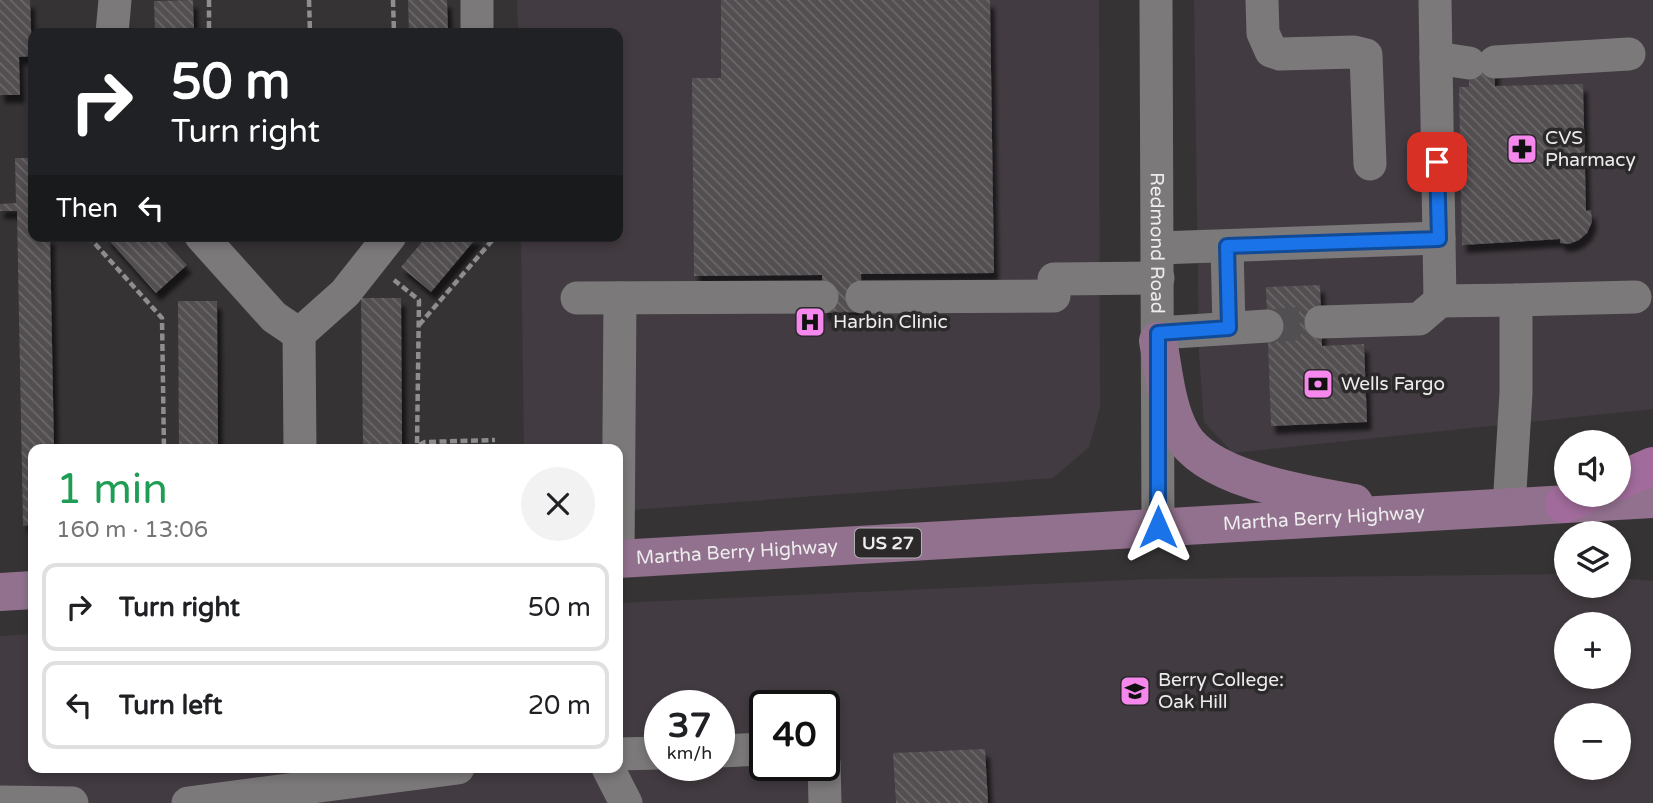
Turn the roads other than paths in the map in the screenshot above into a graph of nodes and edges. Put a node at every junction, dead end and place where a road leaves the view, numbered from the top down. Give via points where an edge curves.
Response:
1 (115, 0) edge
2 (477, 0) edge
3 (1156, 0) edge
4 (1262, 0) edge
5 (1435, 0) edge
6 (112, 28) edge
7 (477, 28) edge
8 (1629, 54) dead end
9 (1436, 58) junction
10 (1370, 164) dead end
11 (1439, 239) junction
12 (206, 242) edge
13 (1227, 246) junction
14 (380, 249) edge
15 (1158, 263) junction
16 (822, 297) dead end
17 (862, 297) dead end
18 (1634, 297) dead end
19 (577, 299) dead end
20 (620, 299) junction
21 (1516, 300) junction
22 (1440, 301) junction
23 (1321, 322) tunnel mouth
24 (1267, 326) tunnel mouth
25 (1229, 328) junction
26 (299, 334) junction
27 (1158, 337) junction
28 (300, 444) edge
29 (619, 444) edge
30 (1653, 466) edge
31 (1631, 476) edge
32 (1631, 499) edge
33 (1653, 499) edge
34 (1554, 502) edge
35 (1509, 507) junction
36 (1440, 511) junction
37 (1158, 527) junction
38 (623, 559) edge
39 (28, 590) edge
40 (0, 592) edge
41 (644, 753) edge
42 (623, 754) edge
43 (419, 773) edge
44 (611, 773) edge
45 (824, 781) edge
46 (0, 802) edge
47 (72, 803) edge
48 (188, 803) edge
49 (626, 803) edge
50 (825, 803) edge

1 - 6 street
2 - 7 street
3 - 15 street, Redmond Road
4 - 10 street via 1262,33 1271,51 1366,55
5 - 9 street
8 - 9 street via 1482,62
9 - 11 street
11 - 13 street
11 - 22 street
12 - 26 street via 274,317
13 - 15 street
13 - 25 street
14 - 26 street via 324,315
15 - 17 street via 1054,287
15 - 27 street, Redmond Road
16 - 20 street
18 - 21 street
19 - 20 street
20 - 29 street
21 - 22 street
21 - 35 street
22 - 23 street via 1419,319
24 - 25 street
25 - 27 street
26 - 28 street
27 - 36 main road via 1175,420 1184,437 1224,469 1314,495
27 - 37 street, Redmond Road
30 - 31 highway
32 - 33 main road, Martha Berry Highway / US 27
34 - 35 main road, Martha Berry Highway / US 27
35 - 36 main road, Martha Berry Highway / US 27
36 - 37 main road, Martha Berry Highway / US 27
37 - 38 main road, Martha Berry Highway / US 27
39 - 40 main road
41 - 42 street
43 - 48 street
44 - 49 street
45 - 50 street
46 - 47 street

